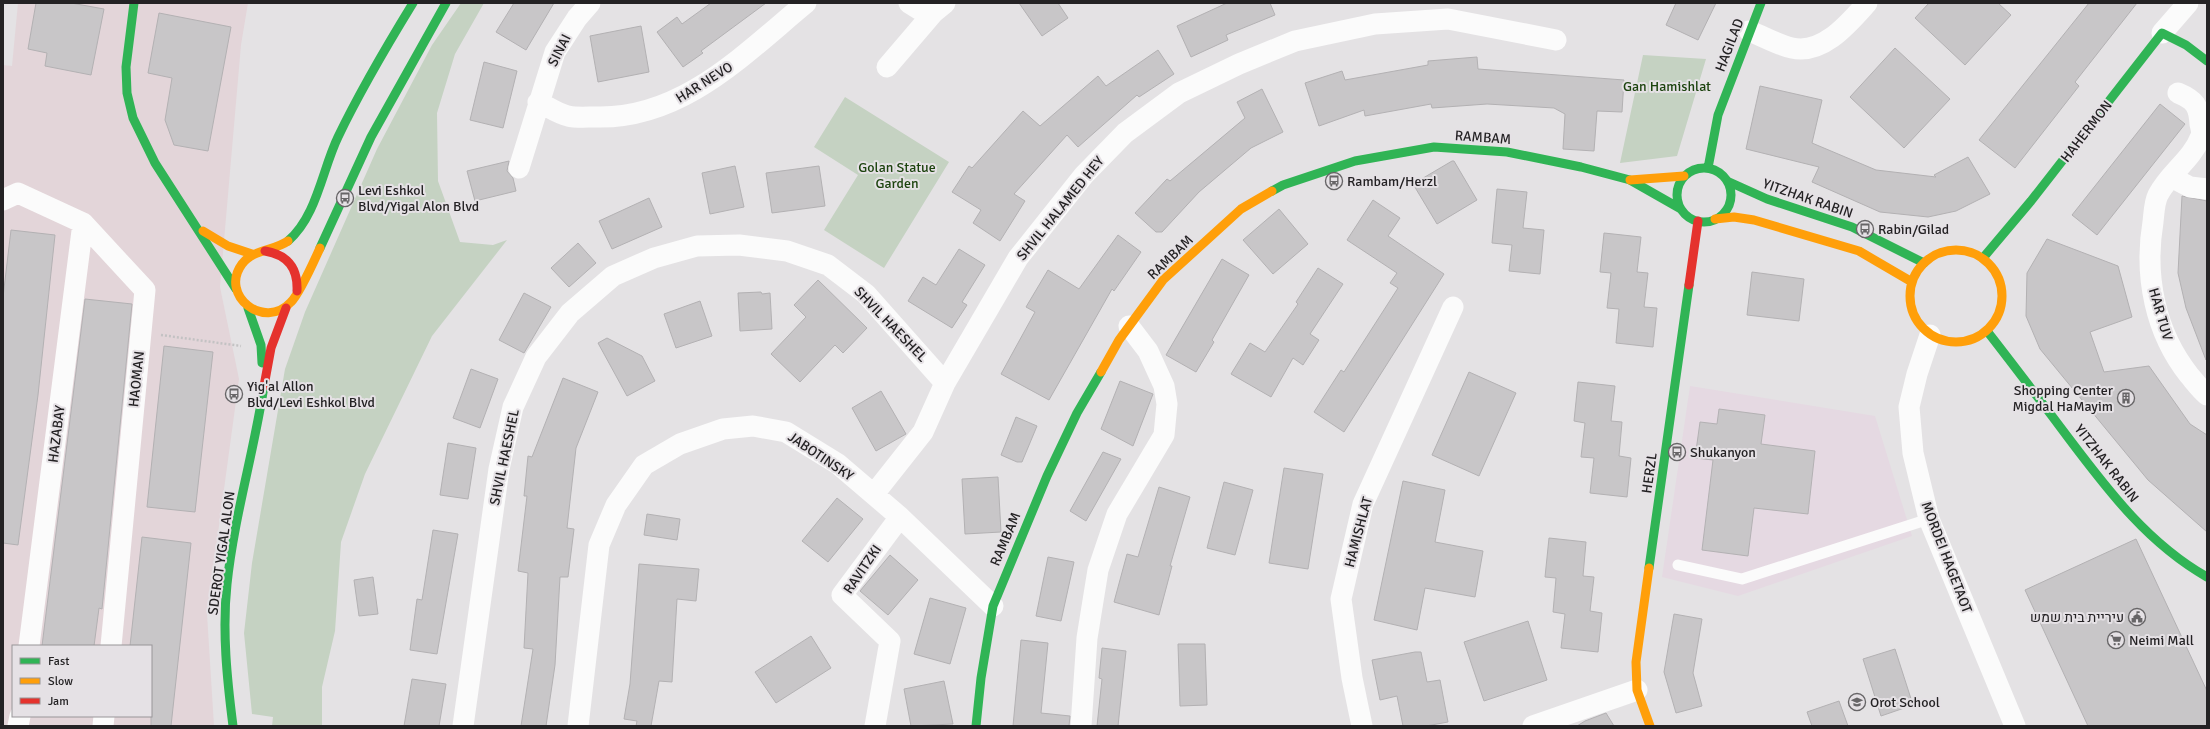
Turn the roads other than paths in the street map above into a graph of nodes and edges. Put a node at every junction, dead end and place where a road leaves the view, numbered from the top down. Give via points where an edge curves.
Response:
1 (134, 3) edge
2 (413, 3) edge
3 (446, 3) edge
4 (590, 3) edge
5 (806, 3) edge
6 (909, 3) edge
7 (1761, 3) edge
8 (1867, 3) edge
9 (2188, 3) edge
10 (940, 8) edge
11 (1749, 31) junction
12 (2162, 33) junction
13 (1556, 40) dead end
14 (2207, 61) edge
15 (887, 67) dead end
16 (2178, 93) dead end
17 (538, 102) junction
18 (519, 168) dead end
19 (1708, 168) junction
20 (1684, 176) junction
21 (2171, 177) junction
22 (1630, 180) junction
23 (1727, 181) junction
24 (2207, 189) edge
25 (3, 200) edge
26 (1681, 209) junction
27 (1715, 220) junction
28 (1698, 221) junction
29 (82, 223) junction
30 (197, 228) junction
31 (265, 251) junction
32 (252, 254) junction
33 (1983, 258) junction
34 (1924, 263) junction
35 (1912, 282) junction
36 (236, 289) junction
37 (297, 290) junction
38 (1453, 307) dead end
39 (248, 308) junction
40 (286, 308) junction
41 (1129, 326) junction
42 (1987, 331) junction
43 (1930, 335) junction
44 (945, 383) junction
45 (262, 386) junction
46 (2207, 395) edge
47 (874, 494) junction
48 (900, 516) junction
49 (1929, 519) junction
50 (1678, 565) dead end
51 (2207, 577) edge
52 (993, 606) junction
53 (29, 645) edge
54 (111, 645) edge
55 (1637, 690) junction
56 (233, 726) edge
57 (463, 726) edge
58 (578, 726) edge
59 (875, 726) edge
60 (976, 726) edge
61 (1081, 726) edge
62 (1362, 726) edge
63 (1533, 726) edge
64 (1650, 726) edge
65 (2014, 726) edge

1 - 30 street via 125,70 129,105 137,129 155,165
2 - 31 street via 373,68 336,141 302,224 290,240
3 - 37 street via 361,156 312,265
4 - 17 street, SINAI via 555,52
5 - 17 street, HAR NEVO via 720,75 683,98 638,114 607,118 568,116
6 - 10 street via 922,11
7 - 11 street, HAGILAD
8 - 11 street via 1841,31 1809,48 1792,48
9 - 12 street, HAHERMON
10 - 15 street
11 - 19 street, HAGILAD via 1718,115
12 - 14 street via 2186,45
12 - 33 street, HAHERMON via 2031,201
13 - 44 street, SHVIL HALAMED HEY via 1448,18 1375,24 1295,41 1179,93 1125,133 1084,175 1018,258
16 - 21 street, HAR TUV via 2190,98 2199,110 2201,135 2193,152
17 - 18 street, SINAI
19 - 20 street via 1695,169
19 - 23 street via 1717,171
20 - 22 street, RAMBAM
20 - 26 street via 1676,194
21 - 24 street via 2190,187
21 - 46 street, HAR TUV via 2157,197 2151,233 2150,270 2153,299 2167,340 2181,364
22 - 26 street, RAMBAM
22 - 41 street, RAMBAM via 1508,152 1434,147 1355,161 1283,185 1242,209 1163,280
23 - 27 street via 1730,190 1729,205
23 - 34 street, YITZHAK RABIN via 1761,197 1852,227
25 - 29 street, HAOMAN via 18,194
26 - 28 street via 1686,215
27 - 28 street
27 - 35 street via 1734,217 1754,220 1859,251
28 - 55 street, HERZL via 1636,662
29 - 53 street, HAZABAY
29 - 54 street, HAOMAN via 145,290
30 - 32 street via 228,246
30 - 36 street
31 - 32 street
31 - 37 street via 275,252 291,262 298,280
32 - 36 street via 238,269
33 - 34 street via 1971,252 1946,251
33 - 42 street via 1991,266 2001,288 2000,311
34 - 35 street
35 - 43 street via 1912,312 1919,325
36 - 39 street via 238,296
37 - 40 street
38 - 62 street, HAMISHLAT via 1363,504 1341,599 1352,678
39 - 40 street via 267,314 277,313
39 - 45 street, SDEROT YIGAL ALON via 261,345
40 - 45 street, SDEROT YIGAL ALON via 270,347
41 - 52 street, RAMBAM via 1077,413
41 - 61 street via 1148,351 1164,386 1167,404 1164,435 1117,514 1098,570 1087,638
42 - 43 street via 1977,338 1953,343
42 - 51 street, YITZHAK RABIN via 2120,504 2153,539 2193,570
43 - 49 street, MORDEI HAGETAOT via 1909,408 1913,453
44 - 47 street, SHVIL HALAMED HEY via 922,432
44 - 57 street, SHVIL HAESHEL via 866,294 828,265 788,251 738,245 697,246 654,258 613,276 565,320 536,357 513,407 499,469
45 - 56 street, SDEROT YIGAL ALON via 260,415 232,551 225,607 225,648
47 - 48 street, JABOTINSKY
47 - 58 street, JABOTINSKY via 838,464 786,432 753,426 722,429 680,444 644,465 616,505 599,545
48 - 52 street, JABOTINSKY
48 - 59 street, RAVITZKI via 842,595 890,641
49 - 50 lane via 1742,579
49 - 65 street, MORDEI HAGETAOT
52 - 60 street, RAMBAM
55 - 63 street
55 - 64 street, HERZL

